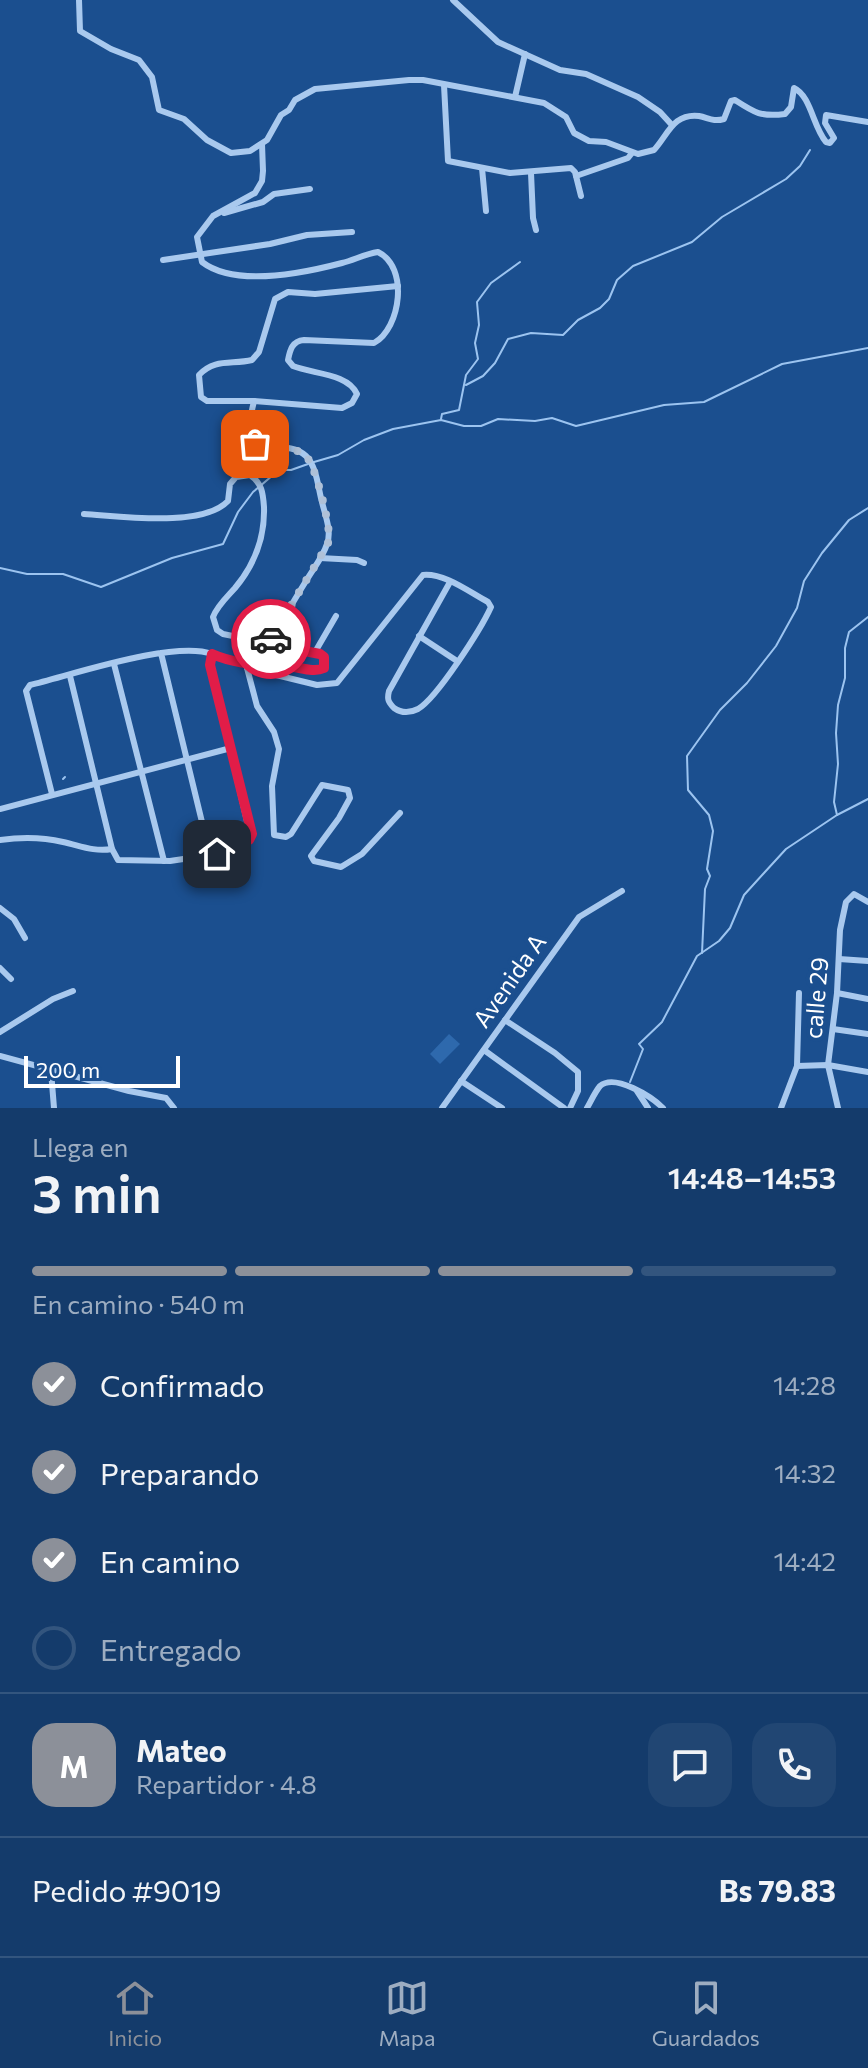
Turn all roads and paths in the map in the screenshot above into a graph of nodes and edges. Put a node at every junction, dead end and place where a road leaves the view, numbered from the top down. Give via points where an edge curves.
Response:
1 (79, 0) edge
2 (453, 0) edge
3 (525, 54) junction
4 (444, 85) junction
5 (515, 97) junction
6 (868, 122) edge
7 (671, 124) junction
8 (262, 144) junction
9 (632, 153) junction
10 (482, 168) junction
11 (531, 173) junction
12 (576, 176) junction
13 (310, 189) dead end
14 (581, 196) dead end
15 (486, 211) dead end
16 (213, 216) junction
17 (536, 230) dead end
18 (352, 232) dead end
19 (199, 253) junction
20 (163, 260) dead end
21 (398, 286) junction
22 (254, 401) junction
23 (84, 514) dead end
24 (320, 558) junction
25 (364, 563) dead end
26 (450, 582) junction
27 (336, 616) dead end
28 (419, 636) junction
29 (268, 644) junction
30 (315, 652) junction
31 (161, 653) junction
32 (212, 654) junction
33 (457, 661) junction
34 (114, 664) junction
35 (246, 666) junction
36 (70, 676) junction
37 (231, 748) junction
38 (187, 759) junction
39 (141, 770) junction
40 (96, 781) junction
41 (52, 794) junction
42 (0, 809) edge
43 (400, 813) dead end
44 (0, 840) edge
45 (112, 849) junction
46 (210, 855) junction
47 (164, 861) junction
48 (622, 891) dead end
49 (868, 902) edge
50 (0, 908) edge
51 (25, 938) dead end
52 (839, 959) junction
53 (868, 961) edge
54 (0, 968) edge
55 (11, 979) dead end
56 (73, 991) dead end
57 (799, 993) dead end
58 (837, 993) junction
59 (868, 999) edge
60 (505, 1020) junction
61 (833, 1029) junction
62 (0, 1032) edge
63 (868, 1034) edge
64 (484, 1050) junction
65 (0, 1056) edge
66 (828, 1065) junction
67 (797, 1066) junction
68 (51, 1071) junction
69 (868, 1072) edge
70 (461, 1081) junction
71 (634, 1089) junction
72 (54, 1108) edge
73 (174, 1108) edge
74 (442, 1108) edge
75 (502, 1108) edge
76 (567, 1108) edge
77 (587, 1108) edge
78 (648, 1108) edge
79 (663, 1108) edge
80 (781, 1108) edge
81 (838, 1108) edge

1 - 8 street via 80,31 139,60 152,77 159,110 184,119 231,153
2 - 3 street via 498,42
3 - 5 street
3 - 7 street via 638,97
4 - 5 street
4 - 8 street via 409,80 315,89 295,100
4 - 10 street via 447,158
5 - 9 street via 557,110 589,141
6 - 7 street via 826,115 834,138 826,142 801,91 794,88 785,114 765,116 735,100 724,119 693,116
7 - 9 street via 654,150
8 - 16 street via 262,181 255,193
9 - 12 street
10 - 11 street
10 - 15 street
11 - 12 street via 567,167
11 - 17 street
12 - 14 street
13 - 16 street via 274,194 254,206
16 - 19 street via 197,237
18 - 19 street
19 - 20 street
19 - 21 street via 202,262 223,272 274,277 378,252 393,265
21 - 22 street via 288,292 275,299 252,360 224,361 199,375 201,397 207,401
21 - 22 street via 393,314 379,340 298,340 291,348 288,360 293,366 353,386 357,394 352,403 342,408
22 - 24 street via 252,440 304,454 310,462 329,536
23 - 29 street via 208,514 228,501 236,477 250,475 261,487 260,546 213,617 223,634
24 - 25 street
24 - 29 street
26 - 28 street
26 - 33 street via 491,607
26 - 35 street via 423,575 337,683 317,685
27 - 30 street
28 - 33 street
28 - 33 street via 387,698 398,711 419,708
29 - 30 street
30 - 35 street via 324,657 322,670
31 - 32 street
31 - 34 street
31 - 38 street
32 - 35 street
32 - 37 street via 210,665
34 - 36 street
34 - 39 street
35 - 43 street via 257,706 279,749 272,783 274,835 291,834 322,785 348,790 350,798 339,818 311,856 339,867 362,854
36 - 40 street
36 - 41 street via 30,685 26,691
37 - 38 street
37 - 46 street via 252,834 249,840
38 - 39 street
38 - 46 street
39 - 40 street
39 - 47 street
40 - 41 street
40 - 45 street
41 - 42 street
44 - 45 street via 61,841 98,852
45 - 47 street via 120,862
46 - 47 street
48 - 60 street, Avenida A via 579,917
49 - 52 street, calle 29 via 854,894 846,902
50 - 51 street
52 - 53 street
52 - 58 street, calle 29
54 - 55 street
56 - 62 street
57 - 67 street
58 - 59 street
58 - 61 street, calle 29
60 - 64 street, Avenida A
60 - 76 street via 578,1072 578,1091
61 - 63 street
61 - 66 street, calle 29
64 - 70 street, Avenida A
64 - 76 street
65 - 68 street
66 - 67 street
66 - 69 street
66 - 81 street, calle 29
67 - 80 street
68 - 72 street
68 - 73 street via 166,1098
70 - 74 street, Avenida A
70 - 75 street
71 - 77 street via 605,1083
71 - 78 street
71 - 79 street

